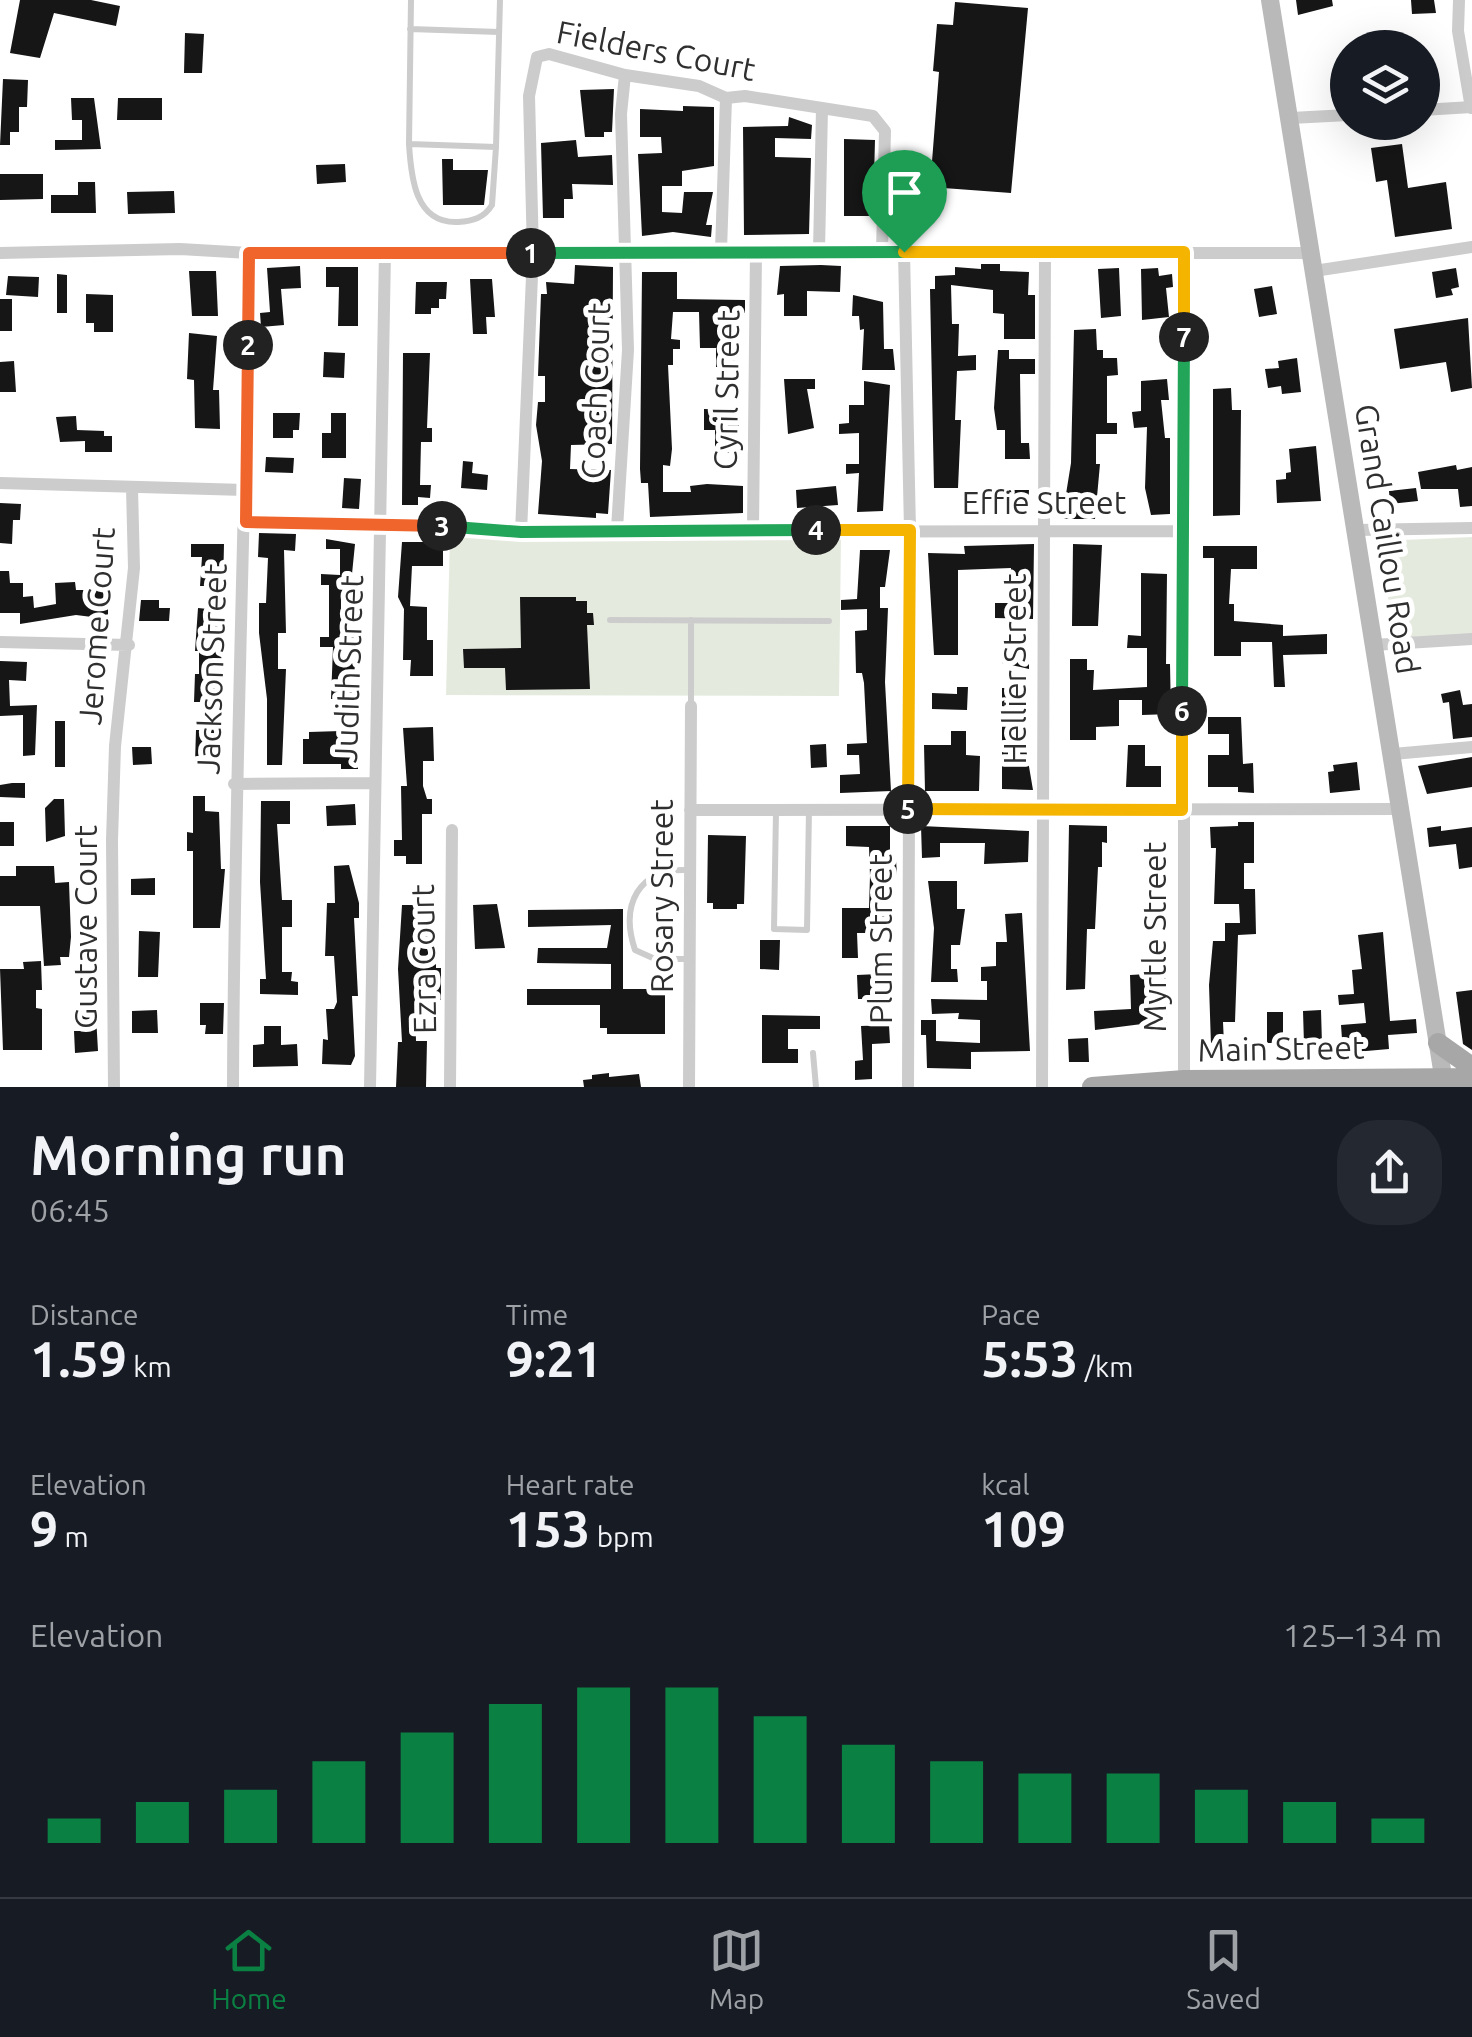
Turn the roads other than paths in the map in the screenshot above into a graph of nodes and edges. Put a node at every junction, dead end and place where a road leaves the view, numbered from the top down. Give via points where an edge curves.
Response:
1 (411, 0) edge
2 (500, 0) edge
3 (1270, 0) edge
4 (1459, 0) edge
5 (410, 29) junction
6 (499, 32) junction
7 (625, 76) junction
8 (726, 98) junction
9 (822, 108) junction
10 (1471, 108) edge
11 (1440, 109) edge
12 (1330, 116) edge
13 (1291, 118) junction
14 (409, 144) junction
15 (496, 147) junction
16 (1470, 247) edge
17 (721, 250) junction
18 (756, 251) junction
19 (819, 251) junction
20 (384, 252) junction
21 (882, 252) junction
22 (904, 252) junction
23 (1045, 252) junction
24 (1184, 252) junction
25 (0, 253) edge
26 (249, 253) junction
27 (534, 253) junction
28 (627, 253) junction
29 (1312, 262) junction
30 (1472, 266) edge
31 (0, 483) edge
32 (132, 488) junction
33 (246, 490) junction
34 (246, 522) junction
35 (382, 525) junction
36 (617, 528) junction
37 (1472, 528) edge
38 (753, 529) junction
39 (910, 530) junction
40 (1043, 530) junction
41 (1356, 530) junction
42 (1183, 531) junction
43 (521, 532) junction
44 (610, 620) dead end
45 (691, 620) junction
46 (829, 621) dead end
47 (1472, 639) edge
48 (0, 642) edge
49 (129, 645) junction
50 (1373, 645) junction
51 (691, 706) joint
52 (1472, 747) edge
53 (1393, 754) junction
54 (114, 768) joint
55 (234, 784) junction
56 (372, 784) junction
57 (776, 809) junction
58 (809, 809) junction
59 (1402, 809) junction
60 (690, 810) junction
61 (908, 810) junction
62 (1042, 810) junction
63 (1182, 810) junction
64 (452, 830) dead end
65 (690, 870) junction
66 (690, 958) junction
67 (1438, 1044) junction
68 (813, 1053) dead end
69 (1472, 1067) edge
70 (1472, 1078) edge
71 (1184, 1080) junction
72 (1443, 1082) edge
73 (114, 1087) edge
74 (233, 1087) edge
75 (370, 1087) edge
76 (450, 1087) edge
77 (688, 1087) edge
78 (816, 1087) edge
79 (908, 1087) edge
80 (1042, 1087) edge
81 (1092, 1087) edge

1 - 5 lane
2 - 6 lane
3 - 13 main road, Grand Caillou Road
4 - 10 street
5 - 6 lane
5 - 14 lane
6 - 15 lane
7 - 8 street, Fielders Court via 699,86
7 - 27 street, Fielders Court via 550,54 537,57 529,96
7 - 28 street, Coach Court
8 - 9 street, Fielders Court
8 - 17 street
9 - 19 street
9 - 21 street, Fielders Court via 880,120 885,131
10 - 11 street
12 - 13 street
13 - 29 main road, Grand Caillou Road
14 - 15 lane
14 - 15 lane via 423,207 453,222 476,219 492,205
16 - 29 street
16 - 30 street
17 - 18 street
17 - 28 street
18 - 19 street
18 - 38 street, Cyril Street
19 - 21 street
20 - 26 street
20 - 27 street
20 - 35 street, Judith Street
21 - 22 street
22 - 23 street
22 - 39 street, Plum Street
23 - 24 street
23 - 40 street, Hellier Street
24 - 29 street
24 - 42 street, Myrtle Street
25 - 26 street
26 - 33 street, Jackson Street
27 - 28 street
27 - 43 street, Fielders Court
28 - 36 street, Coach Court
29 - 41 main road, Grand Caillou Road
31 - 32 street
32 - 33 street
32 - 49 street, Jerome Court
33 - 34 street, Jackson Street
34 - 35 street, Effie Street
34 - 55 street, Jackson Street
35 - 43 street, Effie Street
35 - 56 street, Judith Street
36 - 38 street, Effie Street
36 - 43 street, Effie Street
37 - 41 street
38 - 39 street, Effie Street
39 - 40 street, Effie Street
39 - 61 street, Plum Street
40 - 42 street, Effie Street
40 - 62 street, Hellier Street
41 - 50 main road, Grand Caillou Road
42 - 63 street, Myrtle Street
44 - 45 lane
45 - 46 lane
45 - 51 lane
47 - 50 street
48 - 49 street
49 - 54 street, Jerome Court
50 - 53 main road, Grand Caillou Road
51 - 60 street, Rosary Street
52 - 53 street
53 - 59 main road, Grand Caillou Road
54 - 73 street, Gustave Court
55 - 56 street
55 - 74 street, Jackson Street
56 - 75 street, Judith Street
57 - 58 street
57 - 58 lane via 774,929 807,930
57 - 60 street
58 - 61 street
59 - 63 street
59 - 67 main road, Grand Caillou Road
60 - 65 street, Rosary Street
61 - 62 street
61 - 79 street, Plum Street
62 - 63 street
62 - 80 street, Hellier Street
63 - 71 street, Myrtle Street
64 - 76 street, Ezra Court
65 - 66 street, Rosary Street
65 - 66 lane via 671,869 643,881 630,907 635,950 655,960
66 - 77 street, Rosary Street
67 - 69 main road
67 - 72 main road, Grand Caillou Road
68 - 78 lane
70 - 72 main road, Main Street
71 - 72 main road, Main Street
71 - 81 main road, Main Street

